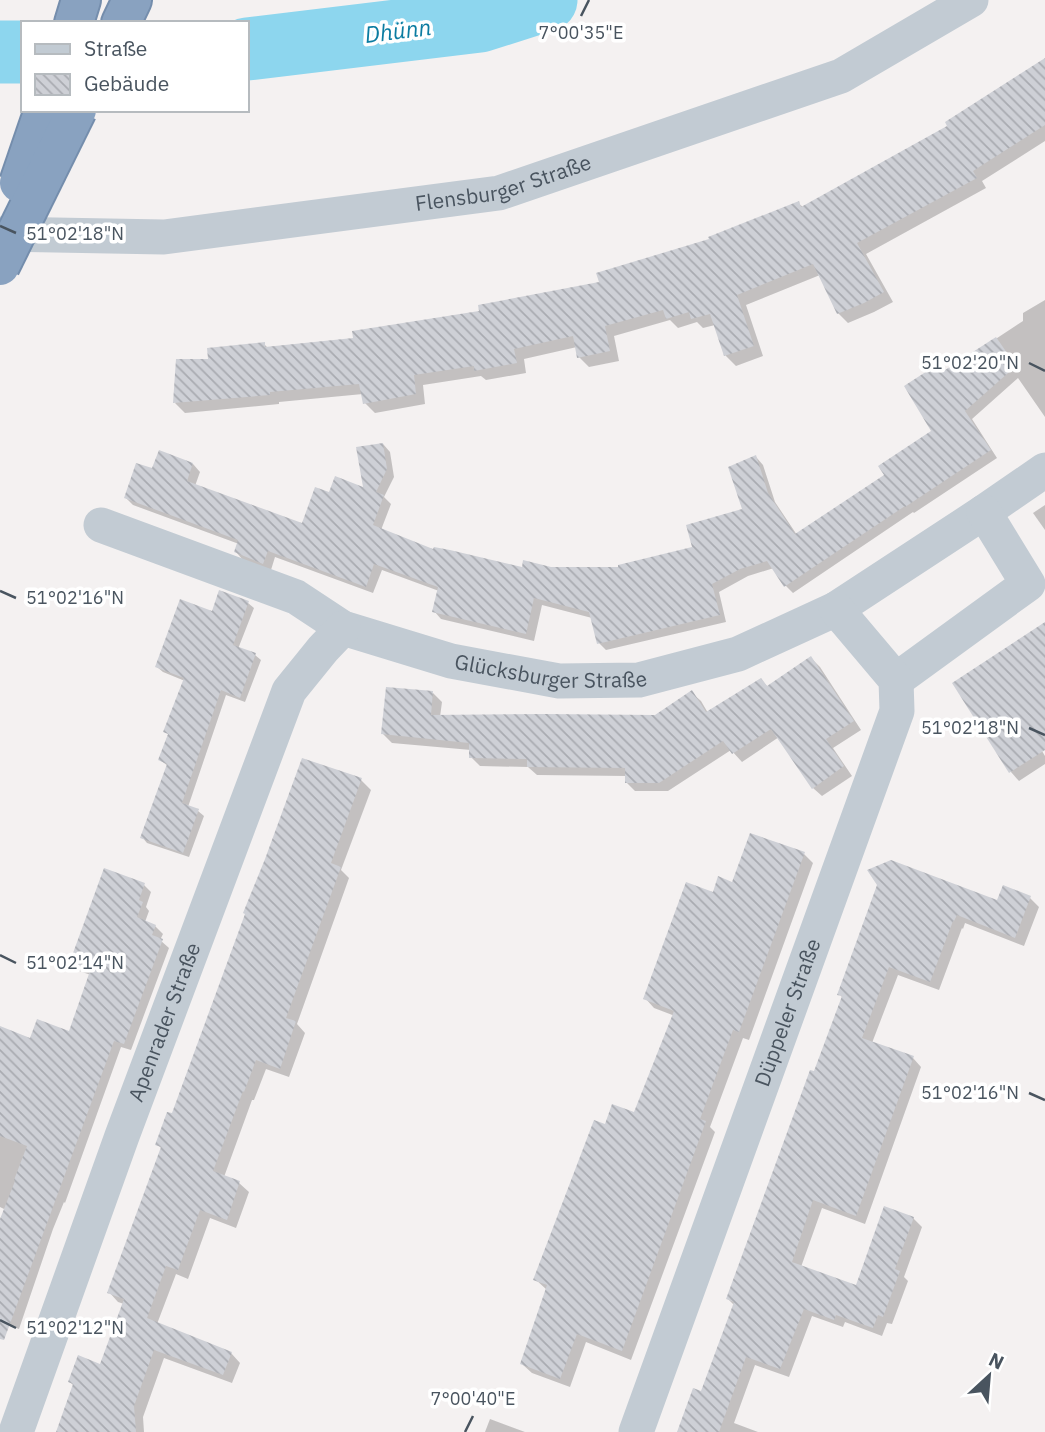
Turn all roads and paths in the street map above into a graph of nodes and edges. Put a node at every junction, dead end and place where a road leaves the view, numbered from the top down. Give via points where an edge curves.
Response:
1 (82, 0) edge
2 (132, 0) edge
3 (971, 0) edge
4 (75, 21) edge
5 (122, 21) edge
6 (43, 112) edge
7 (77, 112) edge
8 (0, 236) edge
9 (0, 266) edge
10 (1045, 470) edge
11 (984, 512) junction
12 (101, 525) dead end
13 (836, 609) junction
14 (343, 628) junction
15 (896, 680) junction
16 (16, 1432) edge
17 (636, 1432) edge

1 - 4 highway
2 - 5 highway
3 - 8 street, Flensburger Straße via 841,76 499,193 164,237
6 - 8 highway, bridge
7 - 9 highway, bridge
10 - 11 street, Glücksburger Straße
11 - 13 street, Glücksburger Straße
11 - 15 street via 1028,584
12 - 14 street, Glücksburger Straße via 296,597
13 - 14 street, Glücksburger Straße via 738,654 639,680 559,681 451,661
13 - 15 street
14 - 16 street, Apenrader Straße via 289,691
15 - 17 street, Düppeler Straße via 897,711

